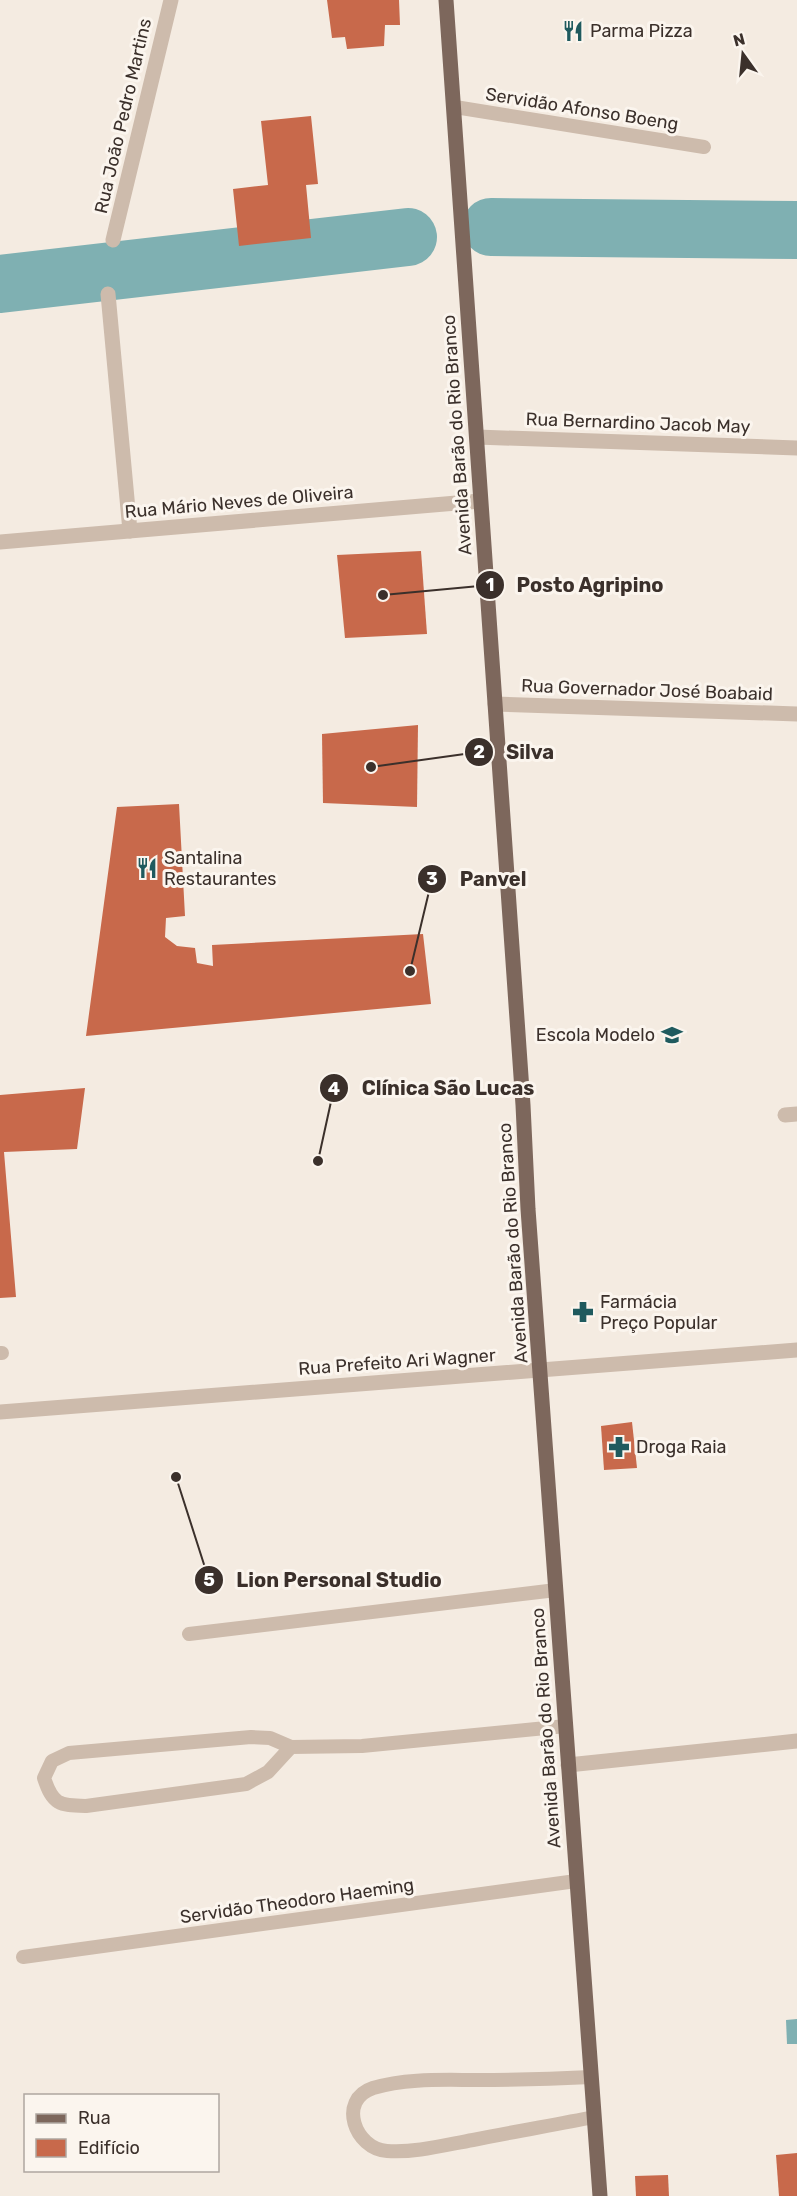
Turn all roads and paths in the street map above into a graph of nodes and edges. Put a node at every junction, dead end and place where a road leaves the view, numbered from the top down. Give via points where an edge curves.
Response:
1 (171, 0) edge
2 (446, 0) edge
3 (454, 107) junction
4 (704, 147) dead end
5 (113, 240) dead end
6 (108, 294) dead end
7 (477, 437) junction
8 (797, 448) edge
9 (480, 501) junction
10 (130, 531) junction
11 (0, 542) edge
12 (495, 704) junction
13 (797, 714) edge
14 (797, 1350) edge
15 (541, 1371) junction
16 (0, 1412) edge
17 (556, 1590) junction
18 (189, 1634) dead end
19 (566, 1726) junction
20 (797, 1741) edge
21 (291, 1747) junction
22 (568, 1765) junction
23 (576, 1881) junction
24 (23, 1957) dead end
25 (591, 2077) junction
26 (594, 2117) junction
27 (600, 2196) edge

1 - 5 street, Rua João Pedro Martins
2 - 3 main road, Avenida Barão do Rio Branco
3 - 4 lane, Servidão Afonso Boeng
3 - 7 main road, Avenida Barão do Rio Branco
6 - 10 street
7 - 8 street, Rua Bernardino Jacob May
7 - 9 main road, Avenida Barão do Rio Branco
9 - 10 street, Rua Mário Neves de Oliveira
9 - 12 main road, Avenida Barão do Rio Branco
10 - 11 street, Rua Mário Neves de Oliveira
12 - 13 street, Rua Governador José Boabaid
12 - 15 main road, Avenida Barão do Rio Branco
14 - 15 street, Rua Prefeito Ari Wagner
15 - 16 street, Rua Prefeito Ari Wagner
15 - 17 main road, Avenida Barão do Rio Branco
17 - 18 lane
17 - 19 main road, Avenida Barão do Rio Branco
19 - 21 lane via 362,1746
19 - 22 main road, Avenida Barão do Rio Branco
20 - 22 street
21 - 21 lane via 270,1738 251,1737 69,1754 52,1761 44,1778 50,1797 62,1806 86,1806 246,1784 268,1772
22 - 23 main road, Avenida Barão do Rio Branco
23 - 24 lane, Servidão Theodoro Haeming
23 - 25 main road, Avenida Barão do Rio Branco
25 - 26 main road, Avenida Barão do Rio Branco
25 - 26 lane via 389,2083 366,2090 354,2103 352,2117 371,2147 386,2151 433,2148
26 - 27 main road, Avenida Barão do Rio Branco

